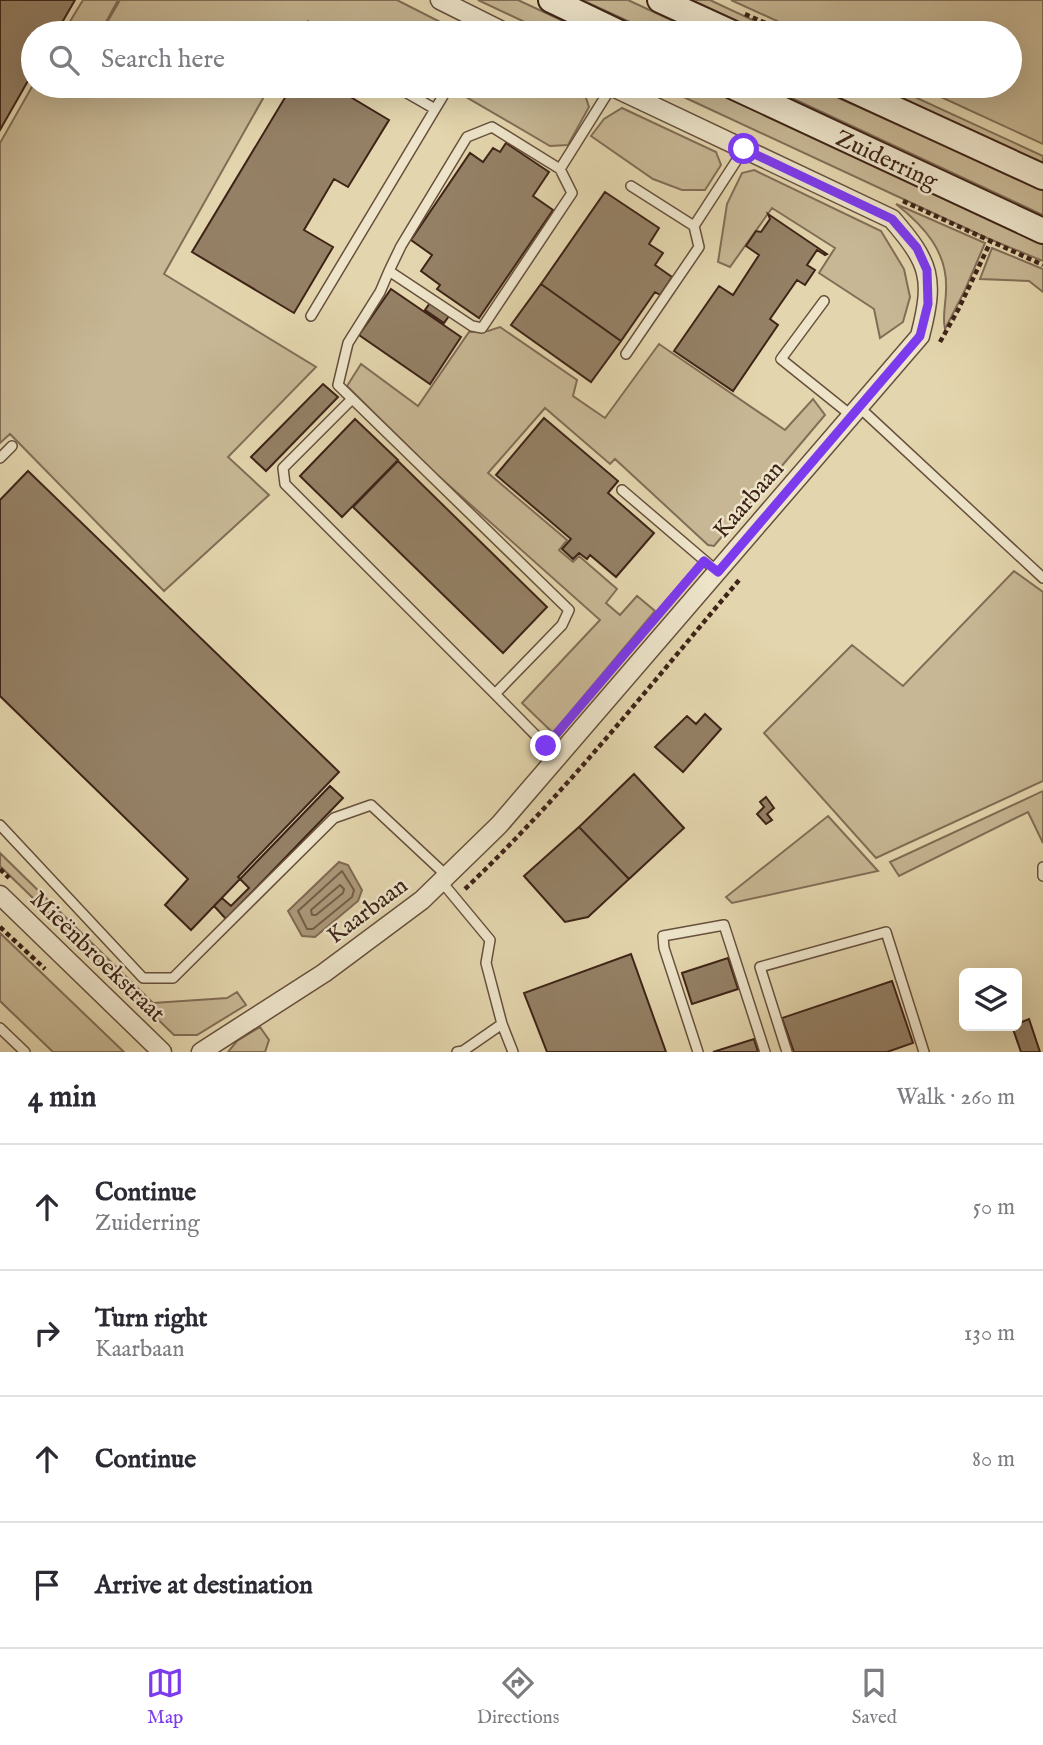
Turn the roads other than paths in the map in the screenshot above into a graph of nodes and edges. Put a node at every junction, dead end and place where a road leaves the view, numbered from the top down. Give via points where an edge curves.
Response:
1 (440, 0) edge
2 (551, 0) edge
3 (660, 0) edge
4 (472, 21) edge
5 (595, 21) edge
6 (733, 21) edge
7 (416, 98) edge
8 (442, 98) edge
9 (604, 98) edge
10 (636, 98) edge
11 (758, 98) edge
12 (871, 98) edge
13 (435, 109) junction
14 (744, 149) junction
15 (560, 169) junction
16 (1043, 177) edge
17 (631, 186) dead end
18 (694, 226) junction
19 (1043, 231) edge
20 (389, 271) junction
21 (824, 301) dead end
22 (311, 316) dead end
23 (626, 354) dead end
24 (352, 399) junction
25 (856, 412) junction
26 (12, 446) dead end
27 (0, 458) edge
28 (622, 490) dead end
29 (718, 572) junction
30 (1043, 578) edge
31 (495, 694) junction
32 (558, 758) junction
33 (0, 825) edge
34 (1043, 867) edge
35 (1043, 876) edge
36 (444, 879) junction
37 (0, 895) edge
38 (502, 1024) junction
39 (0, 1028) edge
40 (25, 1052) edge
41 (162, 1052) edge
42 (201, 1052) edge
43 (457, 1052) edge
44 (513, 1052) edge
45 (698, 1052) edge
46 (765, 1052) edge
47 (787, 1052) edge
48 (924, 1052) edge

1 - 4 street
2 - 5 main road
3 - 6 main road
7 - 13 lane
8 - 13 lane
9 - 15 lane
10 - 14 street
11 - 19 main road, Zuiderring
12 - 16 main road, Zuiderring
13 - 22 lane
14 - 18 lane
14 - 25 street, Kaarbaan via 892,219 917,248 927,270 928,304 920,336
15 - 20 lane via 492,127 467,137
15 - 20 lane via 572,193 481,328
17 - 18 lane
18 - 23 lane via 699,247
20 - 24 lane via 348,343 338,385
21 - 25 lane via 781,359
24 - 31 lane via 283,468 285,484
24 - 31 lane via 569,610 562,625
25 - 29 street, Kaarbaan
25 - 30 lane
26 - 27 lane
28 - 29 lane
29 - 32 street, Kaarbaan
31 - 32 lane
32 - 36 street, Kaarbaan
33 - 36 lane via 143,978 173,978 334,818 371,805
34 - 35 lane
36 - 38 lane via 490,940 486,963
36 - 42 street, Kaarbaan via 324,973
37 - 41 street, Mieënbroekstraat
38 - 43 lane
38 - 44 lane
39 - 40 lane
45 - 46 lane via 663,936 723,925
47 - 48 lane via 760,967 886,932

